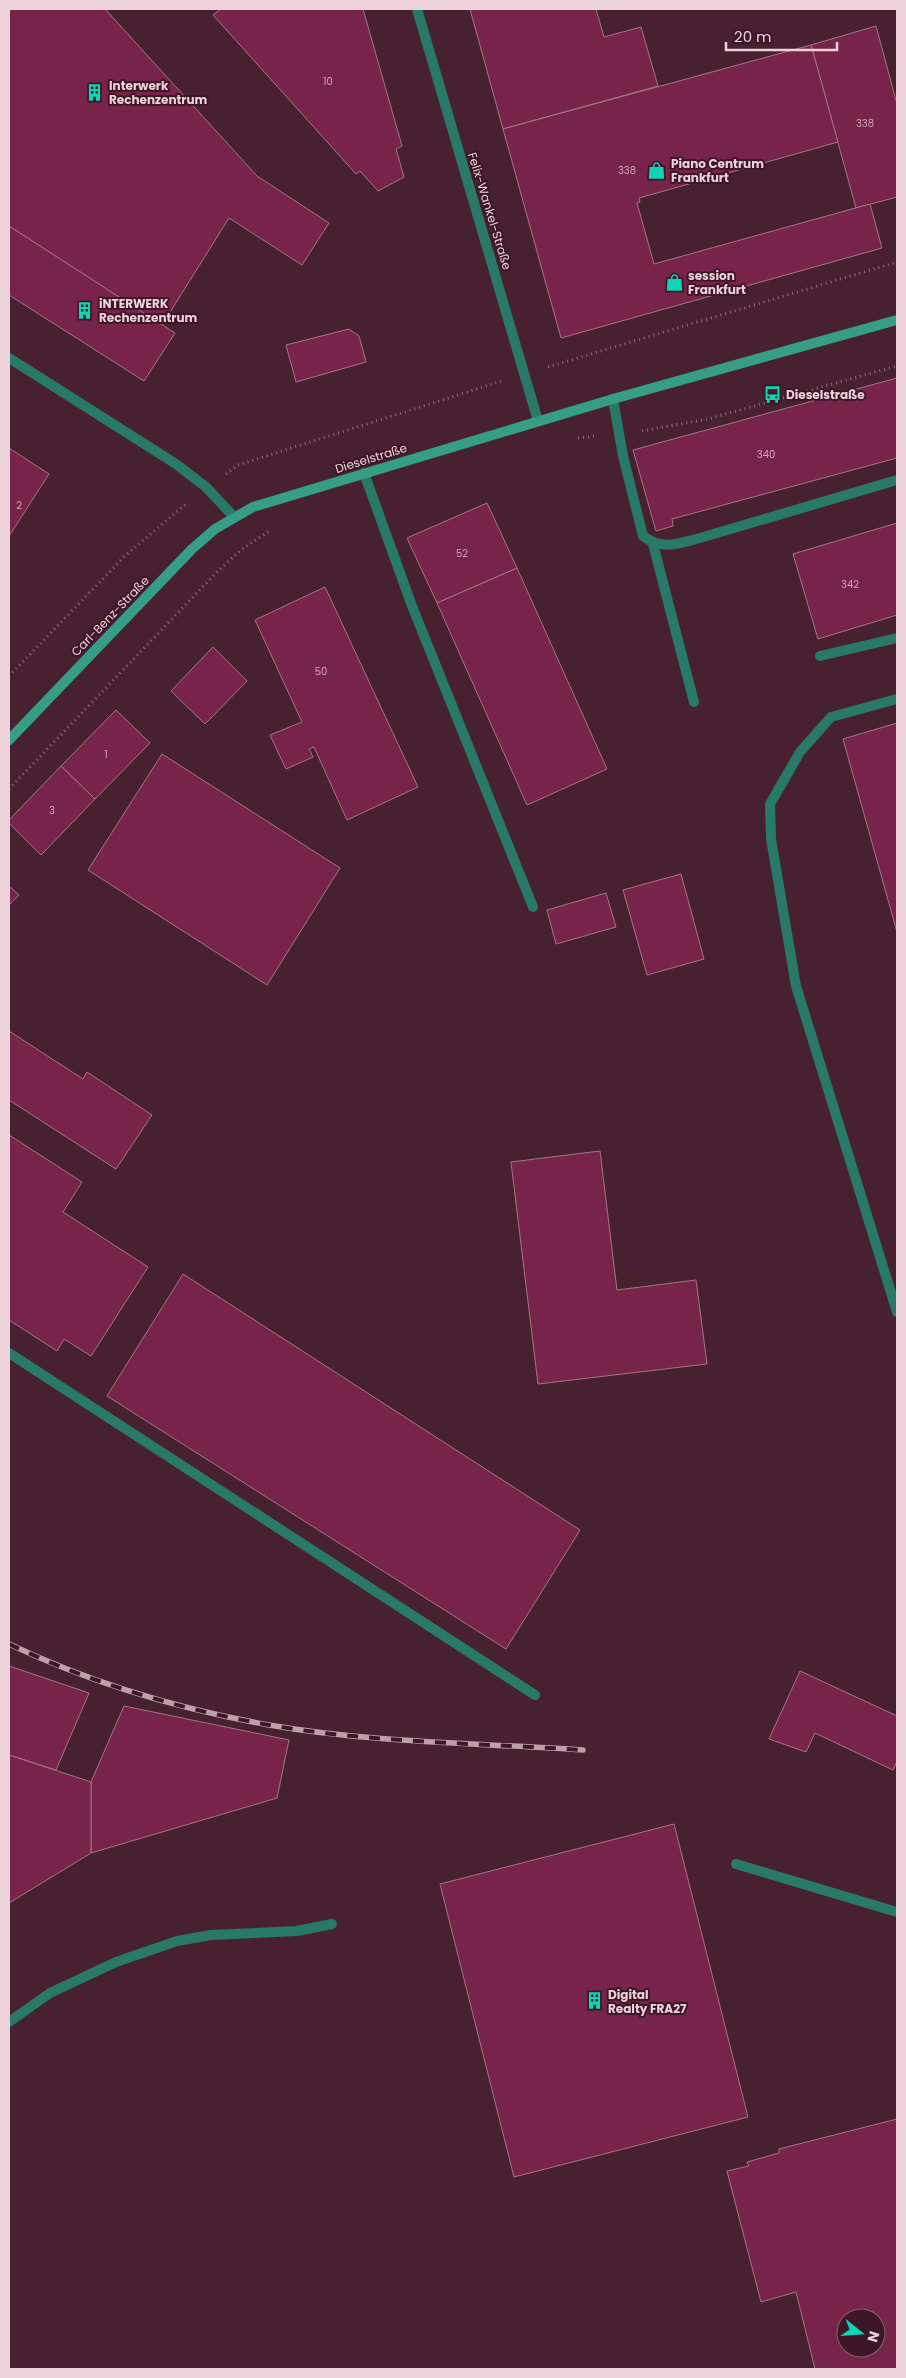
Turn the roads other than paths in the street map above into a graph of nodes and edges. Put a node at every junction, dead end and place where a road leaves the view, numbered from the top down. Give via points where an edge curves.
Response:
1 (417, 9) edge
2 (897, 320) edge
3 (9, 358) edge
4 (613, 399) junction
5 (538, 421) junction
6 (364, 473) junction
7 (897, 480) edge
8 (234, 516) junction
9 (653, 544) junction
10 (897, 638) edge
11 (820, 656) dead end
12 (897, 699) edge
13 (694, 702) dead end
14 (9, 740) edge
15 (533, 907) dead end
16 (897, 1312) edge
17 (9, 1353) edge
18 (535, 1695) dead end
19 (736, 1864) dead end
20 (897, 1912) edge
21 (332, 1924) dead end
22 (9, 2022) edge

1 - 5 street, Felix-Wankel-Straße
2 - 4 main road, Dieselstraße
3 - 8 street via 176,464 206,487
4 - 5 main road, Dieselstraße
4 - 9 street via 618,433 644,536
5 - 6 main road, Dieselstraße
6 - 8 main road, Dieselstraße via 253,507
6 - 15 street via 412,606
7 - 9 street via 700,538 668,545
8 - 14 main road, Carl-Benz-Straße via 192,549
9 - 13 street
10 - 11 street
12 - 16 street via 831,717 800,752 770,804 771,839 796,986
17 - 18 street
19 - 20 street
21 - 22 street via 297,1931 210,1935 177,1941 116,1962 50,1993

